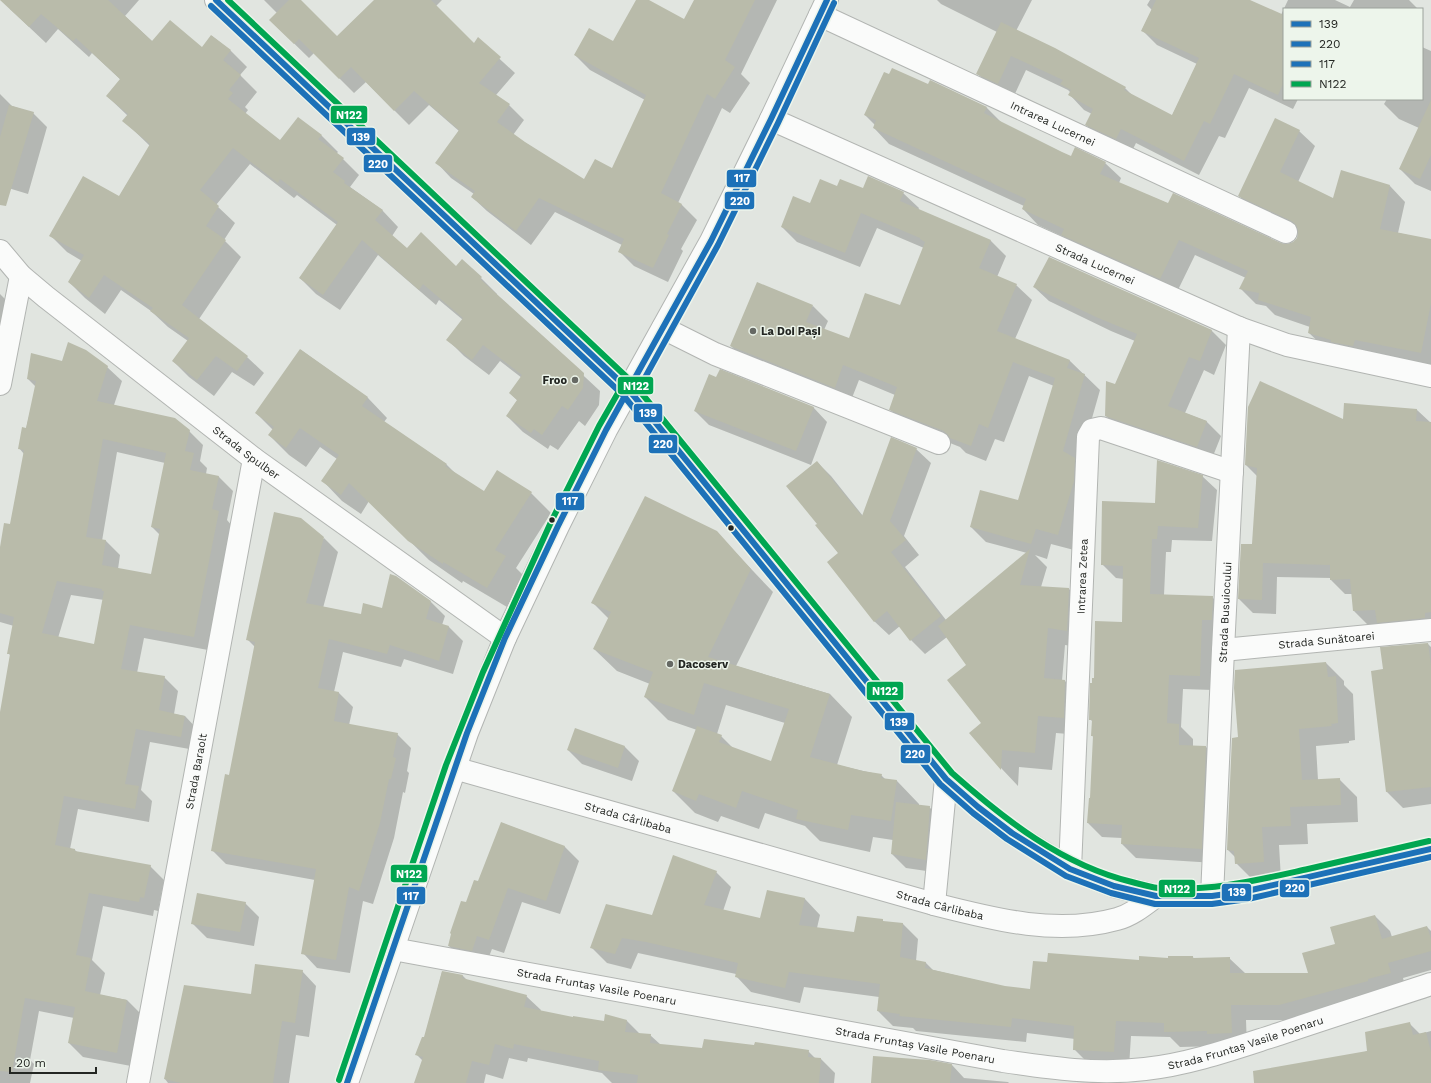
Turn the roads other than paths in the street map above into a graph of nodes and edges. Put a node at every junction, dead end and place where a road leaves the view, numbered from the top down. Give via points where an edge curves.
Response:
1 (216, 0) edge
2 (823, 8) edge
3 (771, 119) junction
4 (1286, 232) dead end
5 (0, 251) edge
6 (20, 276) junction
7 (663, 328) junction
8 (1240, 328) junction
9 (1431, 376) edge
10 (0, 384) edge
11 (629, 390) junction
12 (939, 442) dead end
13 (254, 459) junction
14 (1232, 472) junction
15 (1431, 630) edge
16 (505, 638) junction
17 (1223, 650) junction
18 (454, 768) junction
19 (946, 779) junction
20 (1431, 849) edge
21 (1070, 869) junction
22 (1156, 896) junction
23 (1212, 896) junction
24 (934, 904) junction
25 (393, 949) junction
26 (1431, 984) edge
27 (138, 1083) edge
28 (347, 1083) edge

1 - 11 street
2 - 3 street
2 - 4 street, Intrarea Lucernei
3 - 7 street via 711,241
3 - 8 street, Strada Lucernei
5 - 6 street, Strada Spulber
6 - 10 street
6 - 13 street, Strada Spulber
7 - 11 street
7 - 12 street via 715,354
8 - 9 street, Strada Lucernei via 1287,345
8 - 14 street, Strada Busuiocului
11 - 16 street via 606,430
11 - 19 street
13 - 16 street, Strada Spulber
13 - 27 street, Strada Baraolt
14 - 17 street, Strada Busuiocului
14 - 21 street, Intrarea Zetea via 1101,428 1092,430 1088,437
15 - 17 street, Strada Sunătoarei
16 - 18 street
17 - 23 street, Strada Busuiocului
18 - 24 street, Strada Cârlibaba
18 - 25 street
19 - 21 street via 1012,834
19 - 24 street
20 - 23 street via 1247,891
21 - 22 street via 1114,886
22 - 23 street
22 - 24 street, Strada Cârlibaba via 1140,909 1118,919 1085,926 1001,920
25 - 26 street, Strada Fruntaș Vasile Poenaru via 1003,1061 1054,1069 1098,1072 1144,1069 1185,1062
25 - 28 street

